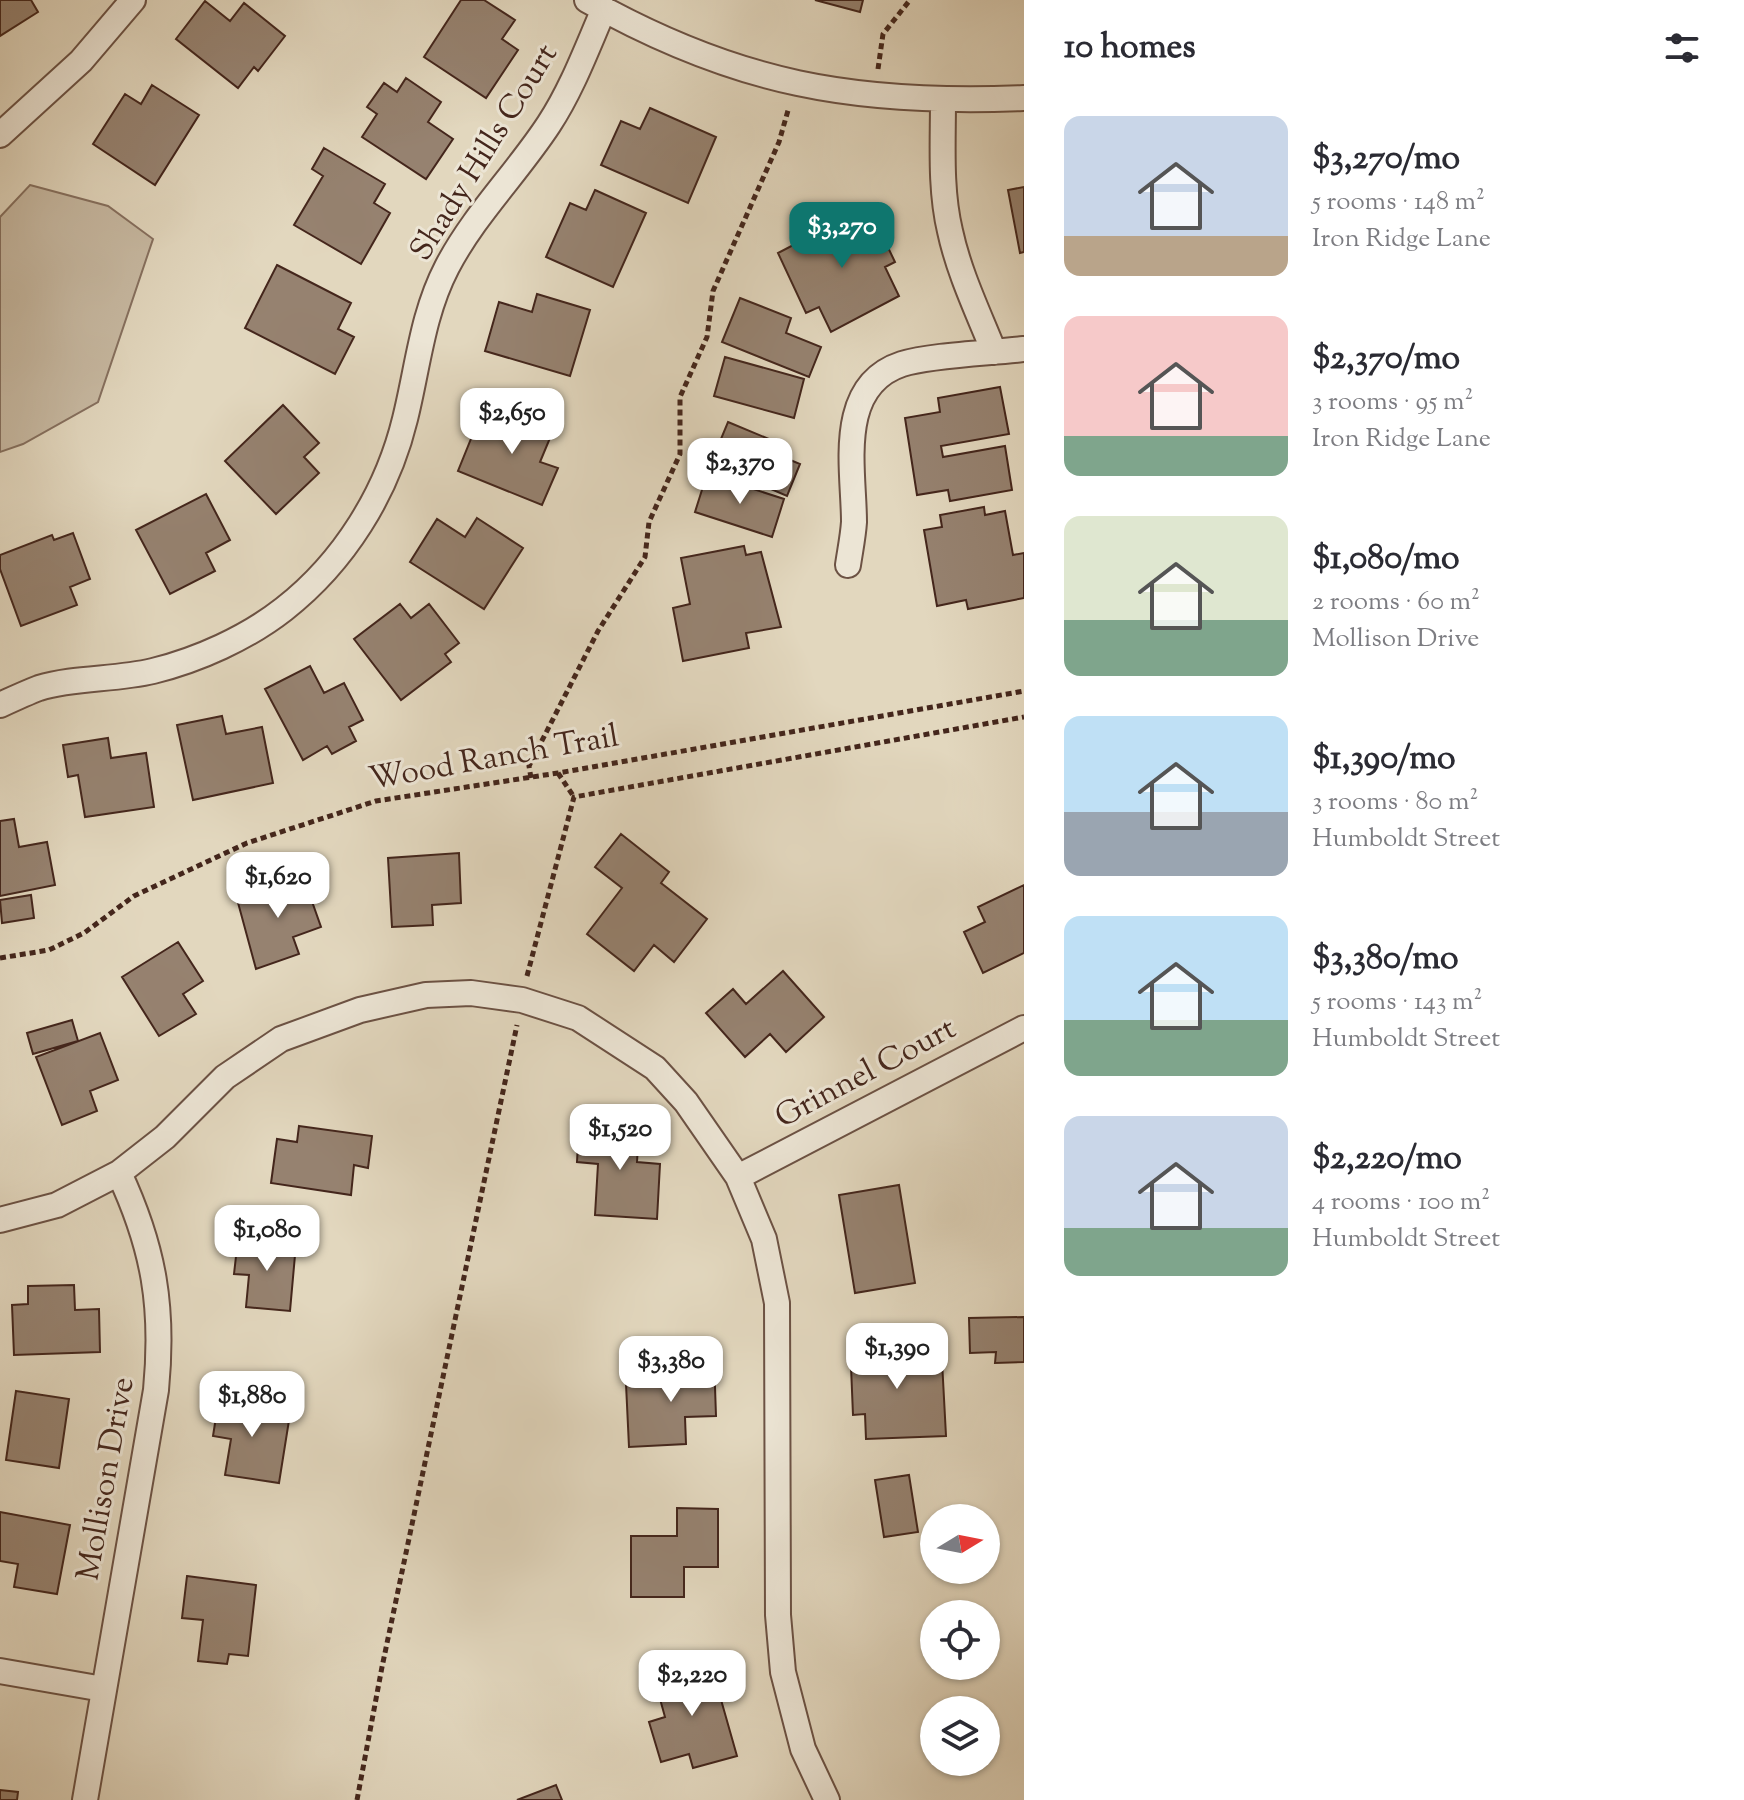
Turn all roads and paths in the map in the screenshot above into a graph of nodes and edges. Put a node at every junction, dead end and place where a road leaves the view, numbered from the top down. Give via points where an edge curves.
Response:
1 (133, 0) edge
2 (910, 0) edge
3 (595, 5) edge
4 (794, 83) junction
5 (876, 97) junction
6 (1024, 98) edge
7 (943, 101) junction
8 (0, 135) edge
9 (1024, 349) edge
10 (994, 352) junction
11 (848, 565) dead end
12 (1024, 691) edge
13 (0, 705) edge
14 (1024, 717) edge
15 (558, 773) junction
16 (531, 778) junction
17 (574, 797) junction
18 (0, 958) edge
19 (522, 1000) junction
20 (1024, 1028) edge
21 (119, 1173) junction
22 (738, 1177) junction
23 (0, 1220) edge
24 (0, 1671) edge
25 (103, 1689) junction
26 (85, 1800) edge
27 (357, 1800) edge
28 (827, 1800) edge

1 - 8 street via 81,61
2 - 5 path via 883,34
3 - 4 street via 683,49
3 - 13 street, Shady Hills Court via 576,75 549,124 446,269 421,336 392,464 368,514 335,561 284,609 225,646 153,671 41,688
4 - 5 street
4 - 16 path via 779,142 713,291 707,337 680,397 680,454 649,522 645,557 571,683 529,766
5 - 7 street
6 - 7 street
7 - 10 street via 949,228
9 - 10 street
10 - 11 street via 901,364 864,395 854,416 851,445 854,525
12 - 15 path, Wood Ranch Trail
14 - 17 path
15 - 16 path, Wood Ranch Trail
15 - 17 path
16 - 18 path, Wood Ranch Trail via 376,801 247,843 134,896 84,933 49,950
17 - 19 path
19 - 21 street via 471,993 426,995 360,1010 281,1039 225,1077 165,1137
19 - 22 street via 578,1018 655,1068
19 - 27 path
20 - 22 street, Grinnel Court
21 - 23 street via 57,1205
21 - 25 street, Mollison Drive via 152,1258 161,1344
22 - 28 street via 764,1239 777,1303 778,1615 783,1672 803,1749
24 - 25 street
25 - 26 street, Mollison Drive

